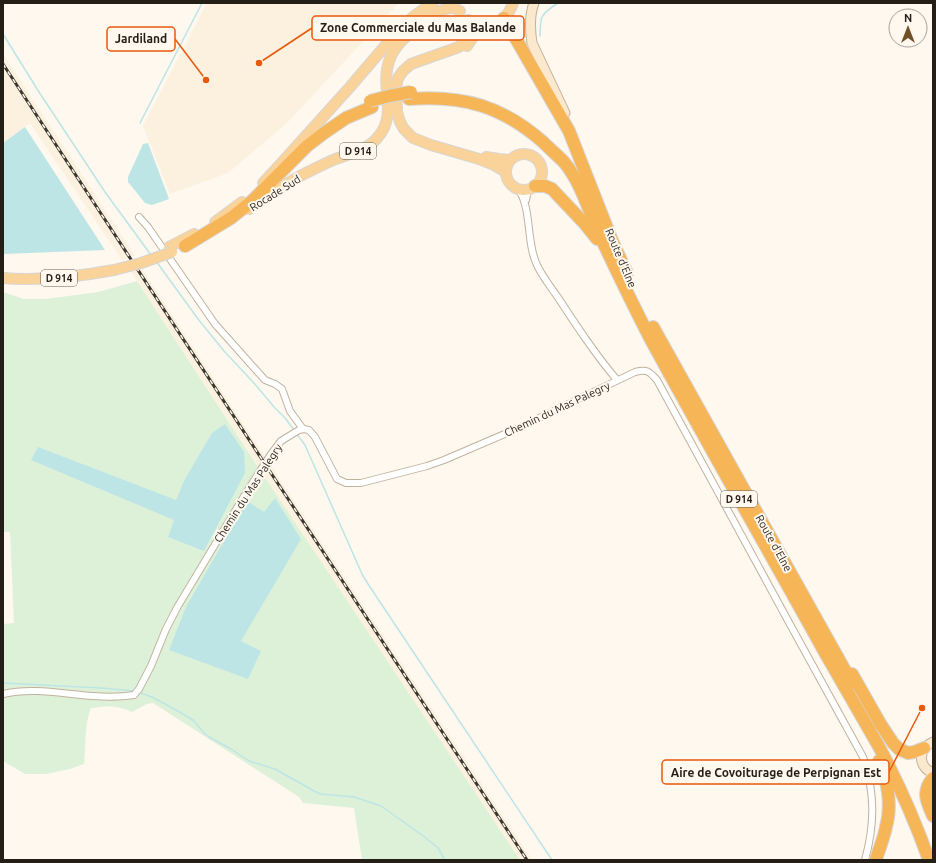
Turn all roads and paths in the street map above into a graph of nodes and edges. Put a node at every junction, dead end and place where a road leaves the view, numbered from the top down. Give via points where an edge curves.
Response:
1 (433, 3) edge
2 (513, 3) edge
3 (534, 3) edge
4 (459, 7) edge
5 (504, 18) junction
6 (468, 20) junction
7 (481, 25) junction
8 (410, 96) junction
9 (371, 104) junction
10 (569, 132) junction
11 (286, 158) junction
12 (510, 160) junction
13 (506, 172) junction
14 (527, 188) junction
15 (526, 206) junction
16 (139, 217) dead end
17 (604, 218) junction
18 (185, 246) junction
19 (170, 250) junction
20 (113, 268) junction
21 (3, 274) edge
22 (3, 278) edge
23 (640, 319) junction
24 (618, 380) junction
25 (301, 430) junction
26 (780, 552) junction
27 (840, 678) junction
28 (3, 694) edge
29 (930, 743) edge
30 (933, 774) edge
31 (933, 778) edge
32 (933, 816) edge
33 (933, 847) edge
34 (865, 860) edge
35 (876, 860) edge
36 (929, 860) edge

1 - 11 main road, Rocade Sud / D 914 via 397,32
2 - 5 main road
3 - 10 main road via 531,10 532,44 567,118
4 - 6 main road
4 - 18 main road, Rocade Sud / D 914 via 444,10 428,19 403,38 393,51 386,77 388,118 378,138 370,145 306,173 216,230
5 - 7 main road via 493,24
5 - 10 highway
6 - 7 main road
6 - 13 main road via 466,40 459,47 411,64 403,71 396,87 397,112 404,129 413,138 479,159
7 - 12 main road via 468,46 459,53 413,69 402,85 401,106 406,123 418,134 479,155
8 - 9 highway, D 914
8 - 17 highway, D 914 via 440,91 464,95 486,101 520,116 538,128 564,153 580,174
8 - 23 highway, D 914 via 462,100 487,107 505,115 552,150 573,175 583,194
9 - 11 highway, D 914 via 343,113 323,126
9 - 18 highway, D 914 via 346,118 307,146 231,218
10 - 17 highway
11 - 19 main road, Rocade Sud / D 914 via 239,205
12 - 13 main road
12 - 14 main road via 521,154 528,154 537,159 542,167 542,176 538,183
13 - 14 main road via 512,186
14 - 15 street, Chemin du Mas Palegry
14 - 15 street, Chemin du Mas Palegry via 523,195
14 - 23 highway via 545,186 552,189 596,236
15 - 24 street, Chemin du Mas Palegry via 532,252 537,266 601,361
16 - 25 street via 215,324 265,380 282,389
17 - 26 highway, Route d'Elne / D 914 via 613,243 650,320
18 - 19 main road, Rocade Sud / D 914
19 - 20 main road, Rocade Sud / D 914, bridge via 141,263
20 - 21 main road, Rocade Sud / D 914 via 42,276
20 - 22 main road, Rocade Sud / D 914 via 71,277
23 - 27 highway, Route d'Elne / D 914
24 - 25 street, Chemin du Mas Palegry via 444,460 361,483 346,483 337,479 315,437 309,430
24 - 34 street via 645,370 651,372 657,380 860,750 868,770 872,803 870,843
25 - 28 street, Chemin du Mas Palegry via 281,440 246,493 178,606 151,666 134,695 94,696 37,691 14,691
26 - 29 highway via 893,743 908,753
26 - 33 highway, Route d'Elne / D 914 via 885,743
27 - 35 highway via 882,769 887,788 888,817
27 - 36 highway, Route d'Elne / D 914 via 897,782
29 - 30 main road via 921,758 925,768
31 - 32 highway via 927,788 926,798

